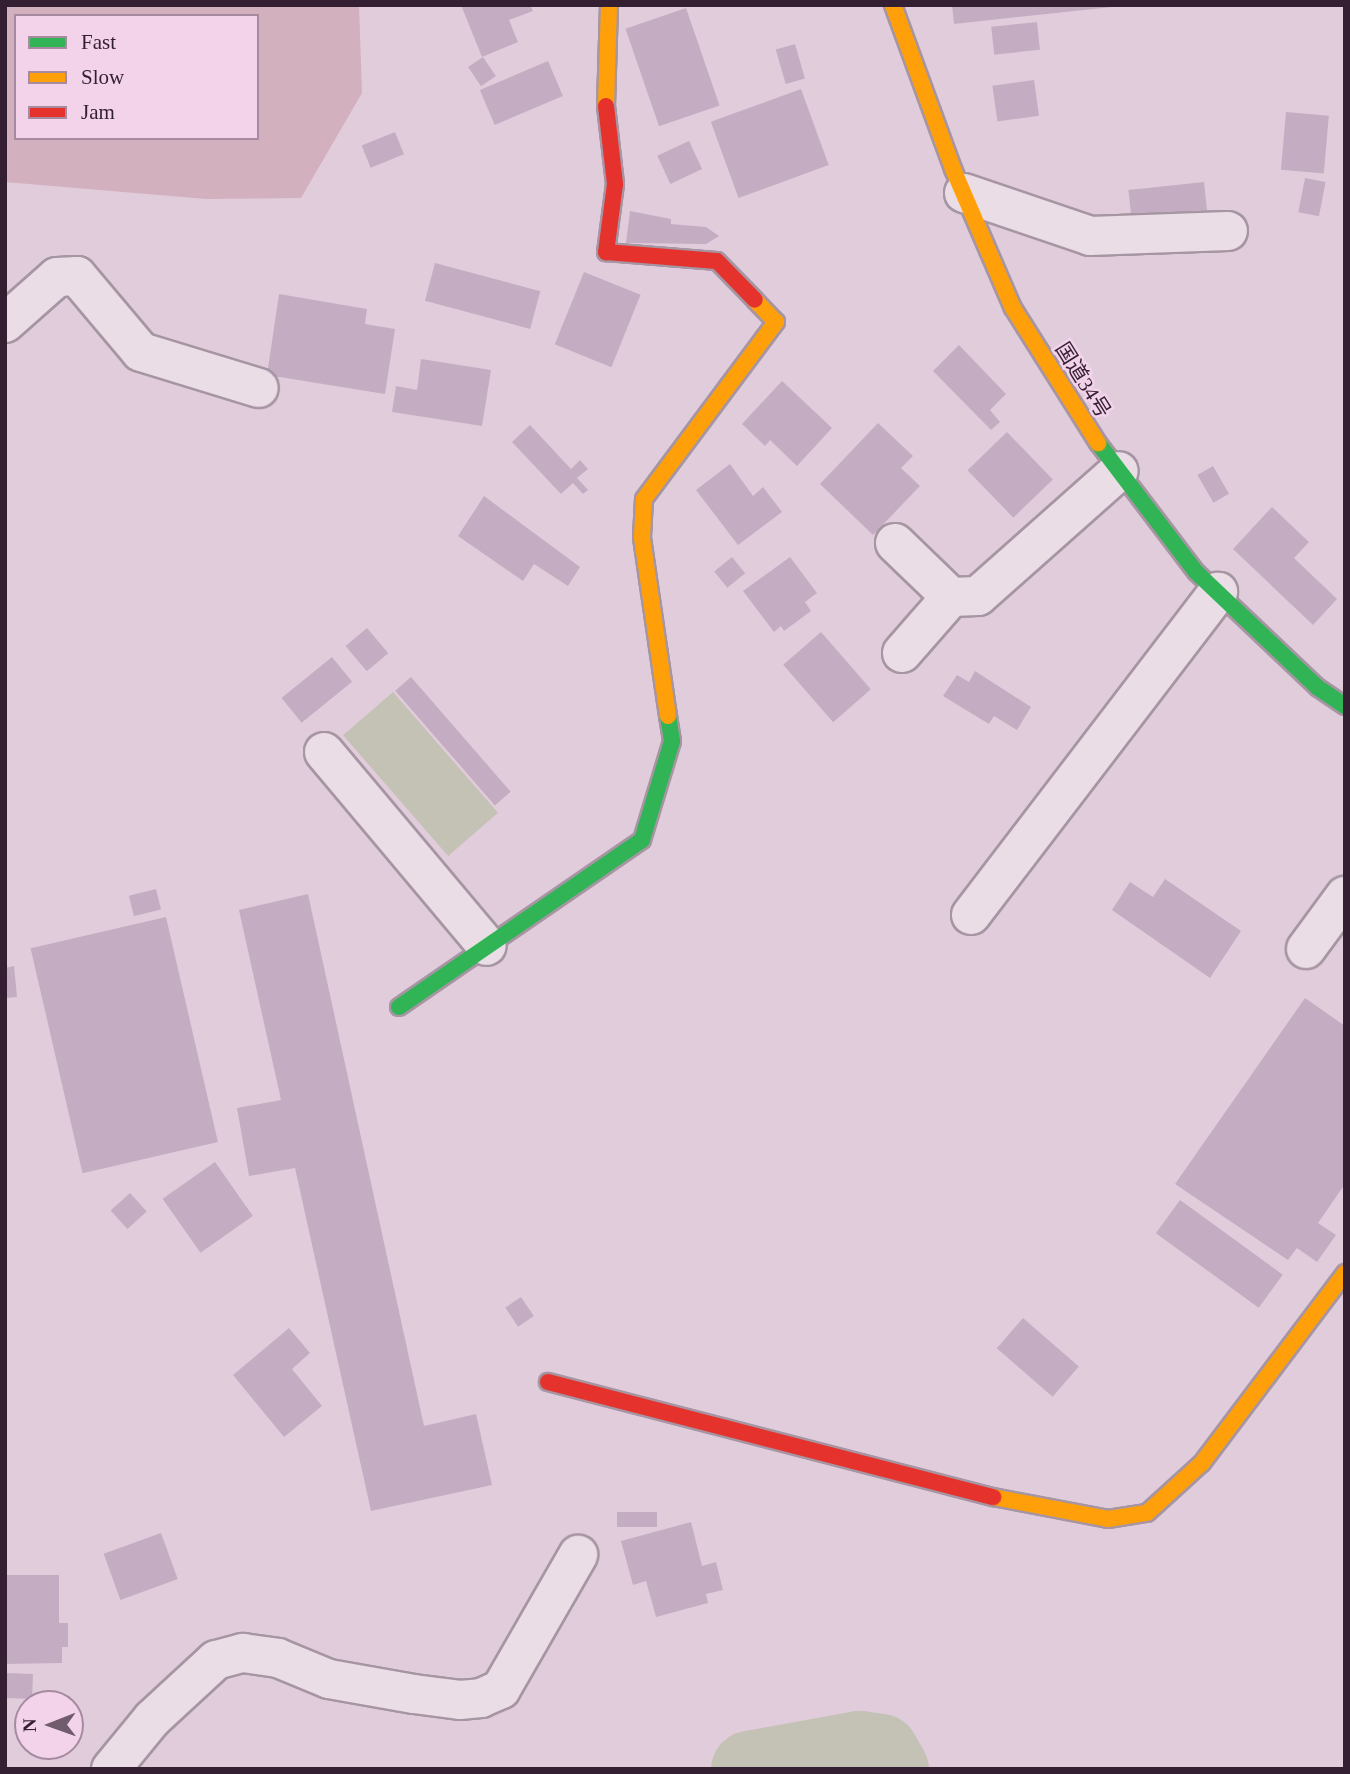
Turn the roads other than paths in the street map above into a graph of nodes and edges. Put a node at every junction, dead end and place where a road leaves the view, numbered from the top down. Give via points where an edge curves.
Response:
1 (609, 5) edge
2 (893, 5) edge
3 (964, 193) junction
4 (1227, 231) dead end
5 (5, 323) edge
6 (259, 388) dead end
7 (1119, 471) junction
8 (895, 543) dead end
9 (1218, 593) junction
10 (951, 597) junction
11 (902, 653) dead end
12 (1345, 706) edge
13 (324, 752) dead end
14 (1345, 896) edge
15 (971, 915) dead end
16 (487, 946) junction
17 (1306, 949) dead end
18 (399, 1007) dead end
19 (1345, 1273) edge
20 (548, 1382) dead end
21 (578, 1555) dead end
22 (111, 1769) edge

1 - 16 main road via 604,93 615,184 606,252 717,261 776,322 644,499 642,537 672,741 642,840
2 - 3 main road, 国道34号
3 - 4 street via 1090,236
3 - 7 main road, 国道34号 via 1013,308
5 - 6 street via 57,277 76,276 141,352
7 - 9 main road, 国道34号 via 1196,572
7 - 10 street via 978,596
8 - 10 street
9 - 12 main road, 国道34号 via 1317,687
9 - 15 street
10 - 11 street
13 - 16 street
14 - 17 street
16 - 18 main road
19 - 20 main road via 1202,1463 1147,1513 1108,1519 994,1497
21 - 22 street via 500,1689 481,1698 460,1700 329,1679 278,1658 243,1653 215,1660 152,1719

